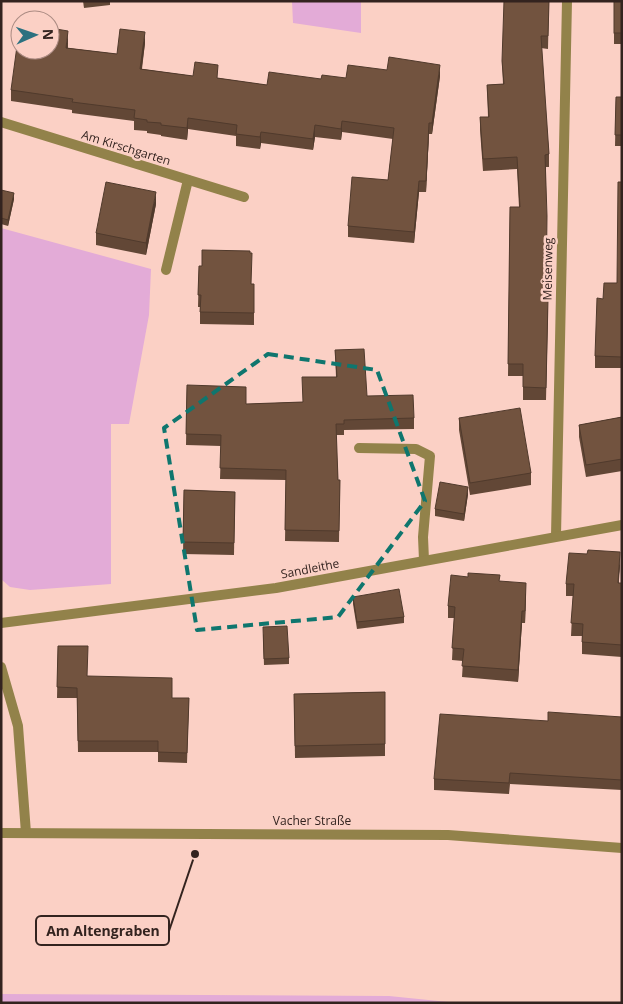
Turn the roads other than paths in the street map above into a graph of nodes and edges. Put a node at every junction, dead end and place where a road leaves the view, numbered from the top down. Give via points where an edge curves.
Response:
1 (567, 1) edge
2 (1, 122) edge
3 (188, 180) junction
4 (244, 197) dead end
5 (166, 270) dead end
6 (359, 448) dead end
7 (622, 525) edge
8 (556, 536) junction
9 (424, 560) junction
10 (1, 623) edge
11 (1, 667) edge
12 (1, 833) edge
13 (26, 833) junction
14 (622, 848) edge

1 - 8 street, Meisenweg
2 - 3 street, Am Kirschgarten
3 - 4 street, Am Kirschgarten
3 - 5 street
6 - 9 street via 416,449 430,456 422,537
7 - 8 street, Sandleithe
8 - 9 street, Sandleithe
9 - 10 street, Sandleithe via 276,588
11 - 13 street via 18,726
12 - 13 street, Vacher Straße
13 - 14 street, Vacher Straße via 448,834

